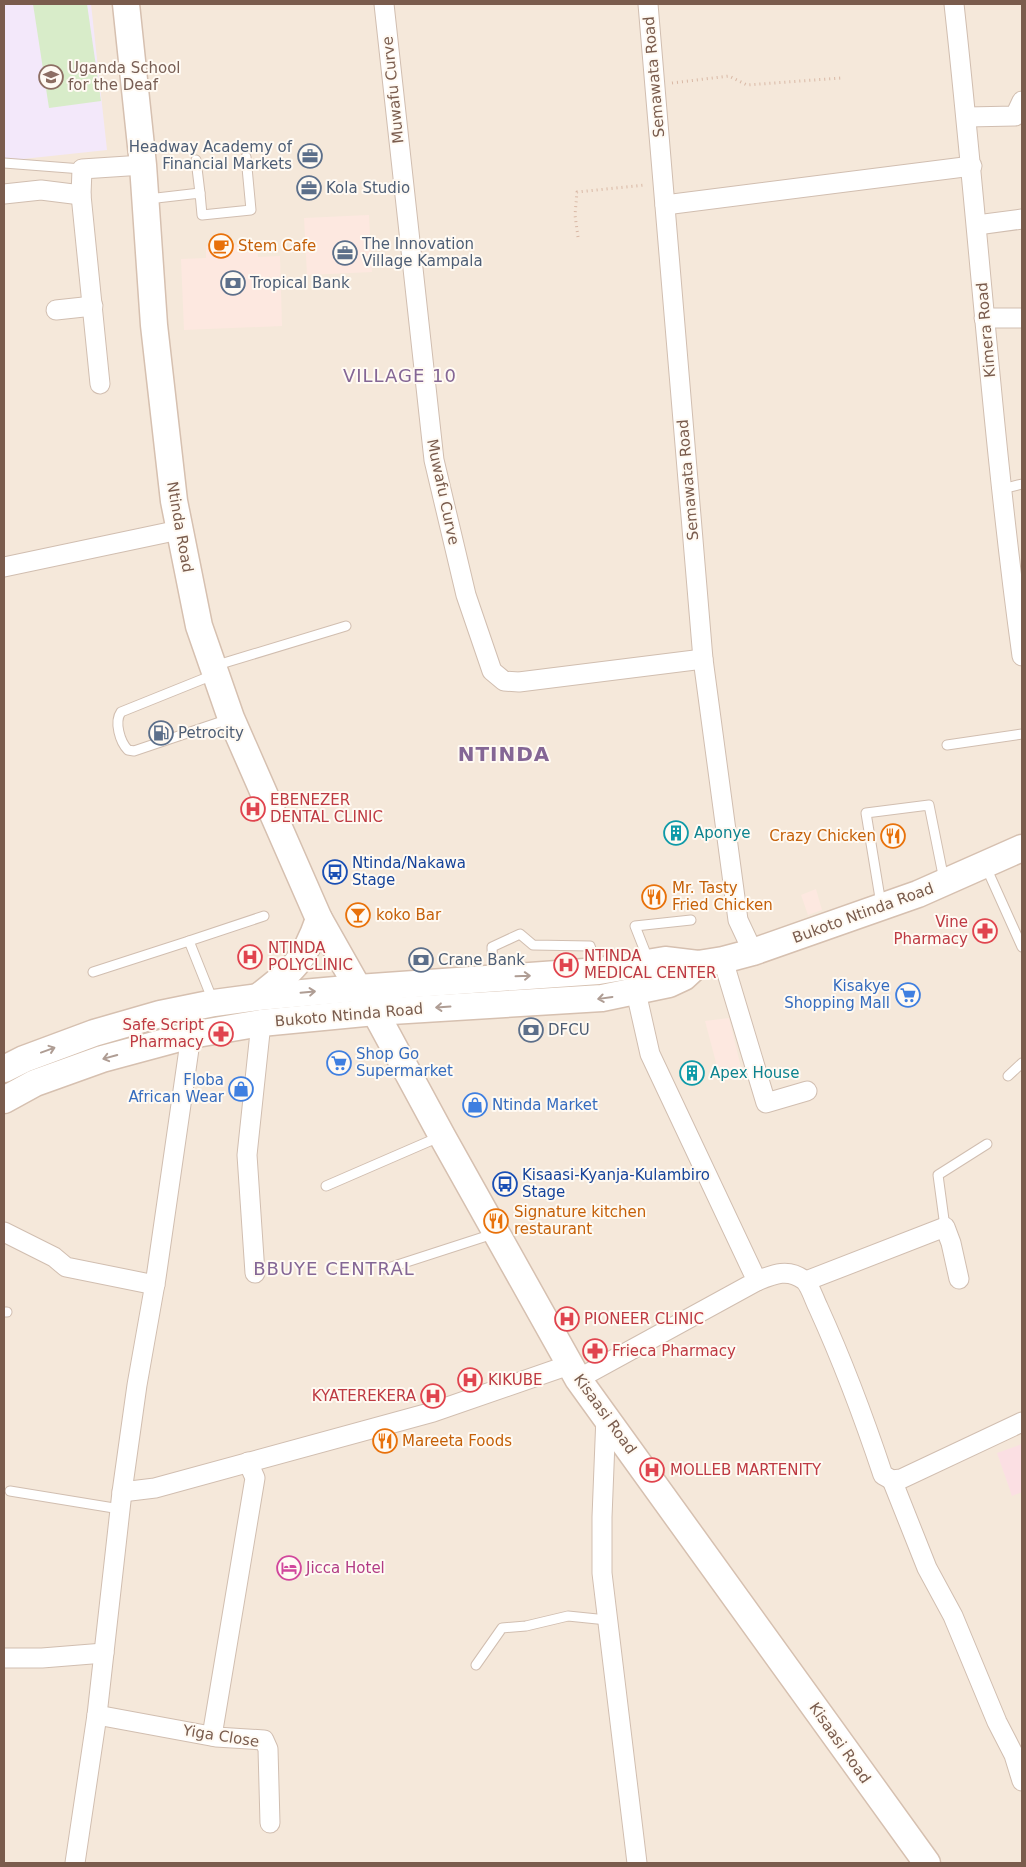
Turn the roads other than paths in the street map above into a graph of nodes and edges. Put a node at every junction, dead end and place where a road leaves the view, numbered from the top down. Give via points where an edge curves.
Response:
1 (126, 4) edge
2 (384, 4) edge
3 (648, 4) edge
4 (954, 4) edge
5 (1022, 101) edge
6 (967, 117) junction
7 (246, 157) dead end
8 (196, 160) dead end
9 (4, 163) edge
10 (143, 165) junction
11 (972, 166) junction
12 (82, 169) junction
13 (200, 193) junction
14 (4, 194) edge
15 (82, 195) junction
16 (146, 199) junction
17 (665, 205) junction
18 (1022, 219) edge
19 (977, 224) junction
20 (93, 306) junction
21 (56, 310) dead end
22 (984, 318) junction
23 (1022, 318) edge
24 (100, 384) dead end
25 (1022, 484) edge
26 (1002, 489) junction
27 (179, 530) junction
28 (4, 567) edge
29 (346, 626) dead end
30 (1022, 656) edge
31 (703, 660) junction
32 (215, 670) junction
33 (231, 718) junction
34 (1022, 734) edge
35 (947, 745) dead end
36 (1022, 848) edge
37 (984, 864) junction
38 (945, 882) junction
39 (881, 907) junction
40 (264, 916) dead end
41 (320, 918) junction
42 (691, 920) dead end
43 (189, 940) junction
44 (1022, 947) edge
45 (753, 952) junction
46 (649, 962) junction
47 (711, 962) junction
48 (93, 972) dead end
49 (598, 972) junction
50 (493, 977) junction
51 (358, 988) junction
52 (636, 992) junction
53 (258, 996) junction
54 (214, 1003) junction
55 (375, 1012) junction
56 (261, 1023) junction
57 (191, 1035) junction
58 (1022, 1063) edge
59 (4, 1069) edge
60 (1008, 1076) dead end
61 (808, 1092) dead end
62 (4, 1100) edge
63 (442, 1136) junction
64 (987, 1144) dead end
65 (326, 1186) dead end
66 (945, 1227) junction
67 (4, 1232) edge
68 (496, 1234) junction
69 (385, 1269) dead end
70 (255, 1273) dead end
71 (959, 1279) dead end
72 (757, 1281) junction
73 (806, 1281) junction
74 (155, 1285) junction
75 (574, 1372) junction
76 (606, 1416) junction
77 (1022, 1422) edge
78 (248, 1462) junction
79 (892, 1480) junction
80 (10, 1491) dead end
81 (121, 1501) junction
82 (607, 1620) junction
83 (104, 1653) junction
84 (4, 1658) edge
85 (476, 1666) dead end
86 (97, 1715) junction
87 (212, 1736) junction
88 (1022, 1781) edge
89 (270, 1823) dead end
90 (75, 1863) edge
91 (636, 1863) edge
92 (927, 1863) edge

1 - 10 main road, Ntinda Road
2 - 31 street, Muwafu Curve via 434,460 466,595 492,671 504,681 519,682
3 - 17 street, Semawata Road
4 - 6 street, Kimera Road
5 - 6 street via 1015,116
6 - 11 street, Kimera Road
7 - 13 lane via 251,210 202,215
8 - 13 lane
9 - 12 lane
10 - 12 street
10 - 16 main road, Ntinda Road
11 - 17 street
11 - 19 street, Kimera Road
12 - 15 street
13 - 16 lane
14 - 15 street via 41,190
15 - 20 street
16 - 27 main road, Ntinda Road via 154,325
17 - 31 street, Semawata Road
18 - 19 street
19 - 22 street, Kimera Road
20 - 21 street
20 - 24 street
22 - 23 street
22 - 26 street, Kimera Road
25 - 26 lane
26 - 30 street, Kimera Road
27 - 28 street
27 - 32 main road, Ntinda Road via 199,626
29 - 32 lane
31 - 45 street, Semawata Road via 738,920
32 - 33 main road, Ntinda Road
32 - 33 lane via 162,697 121,712 118,719 121,739 128,750 134,751
33 - 41 main road, Ntinda Road
34 - 35 lane
36 - 37 main road, Bukoto Ntinda Road
37 - 38 main road, Bukoto Ntinda Road
37 - 44 lane
38 - 39 main road, Bukoto Ntinda Road
38 - 39 lane via 929,805 866,813
39 - 45 main road, Bukoto Ntinda Road
40 - 43 lane
41 - 51 main road, Ntinda Road
41 - 53 main road via 311,944 293,970
42 - 46 lane via 635,926
43 - 48 lane
43 - 54 lane
45 - 47 main road, Bukoto Ntinda Road
46 - 47 main road, Bukoto Ntinda Road
46 - 49 main road, Bukoto Ntinda Road
47 - 52 main road, Bukoto Ntinda Road via 669,984
47 - 61 street via 766,1103
50 -> 49 main road, Bukoto Ntinda Road
49 - 50 lane via 590,946 532,945 520,934 492,948
50 - 51 main road, Bukoto Ntinda Road
53 -> 51 main road, Bukoto Ntinda Road
51 - 55 main road, Ntinda Road
52 -> 55 main road, Bukoto Ntinda Road via 552,1002
52 - 72 street via 650,1054
53 - 54 main road, Bukoto Ntinda Road
59 -> 54 main road, Bukoto Ntinda Road via 24,1058 94,1033
55 - 56 main road, Bukoto Ntinda Road
55 - 63 main road, Kisaasi Road
56 - 57 main road, Bukoto Ntinda Road
56 - 70 street via 247,1154
57 -> 62 main road, Bukoto Ntinda Road via 102,1059 35,1083
57 - 74 street
58 - 60 lane
63 - 65 lane
63 - 68 main road, Kisaasi Road
64 - 66 lane via 938,1176
66 - 71 street via 952,1243
66 - 73 street
67 - 74 street via 54,1257 66,1267
68 - 69 lane
68 - 75 main road, Kisaasi Road
72 - 73 street via 777,1273 792,1274
72 - 75 street
73 - 79 street via 861,1408 883,1475
74 - 81 street
75 - 76 main road, Kisaasi Road
75 - 78 street
76 - 82 street via 602,1573
76 - 92 main road, Kisaasi Road
77 - 79 street via 929,1468
78 - 81 street
78 - 87 street via 255,1478
79 - 88 street via 927,1568 953,1616
80 - 81 lane
81 - 83 street
82 - 85 lane via 568,1616 502,1628
82 - 91 street
83 - 84 street
83 - 86 street
86 - 87 street, Yiga Close
86 - 90 street
87 - 89 street, Yiga Close via 264,1740 268,1749

